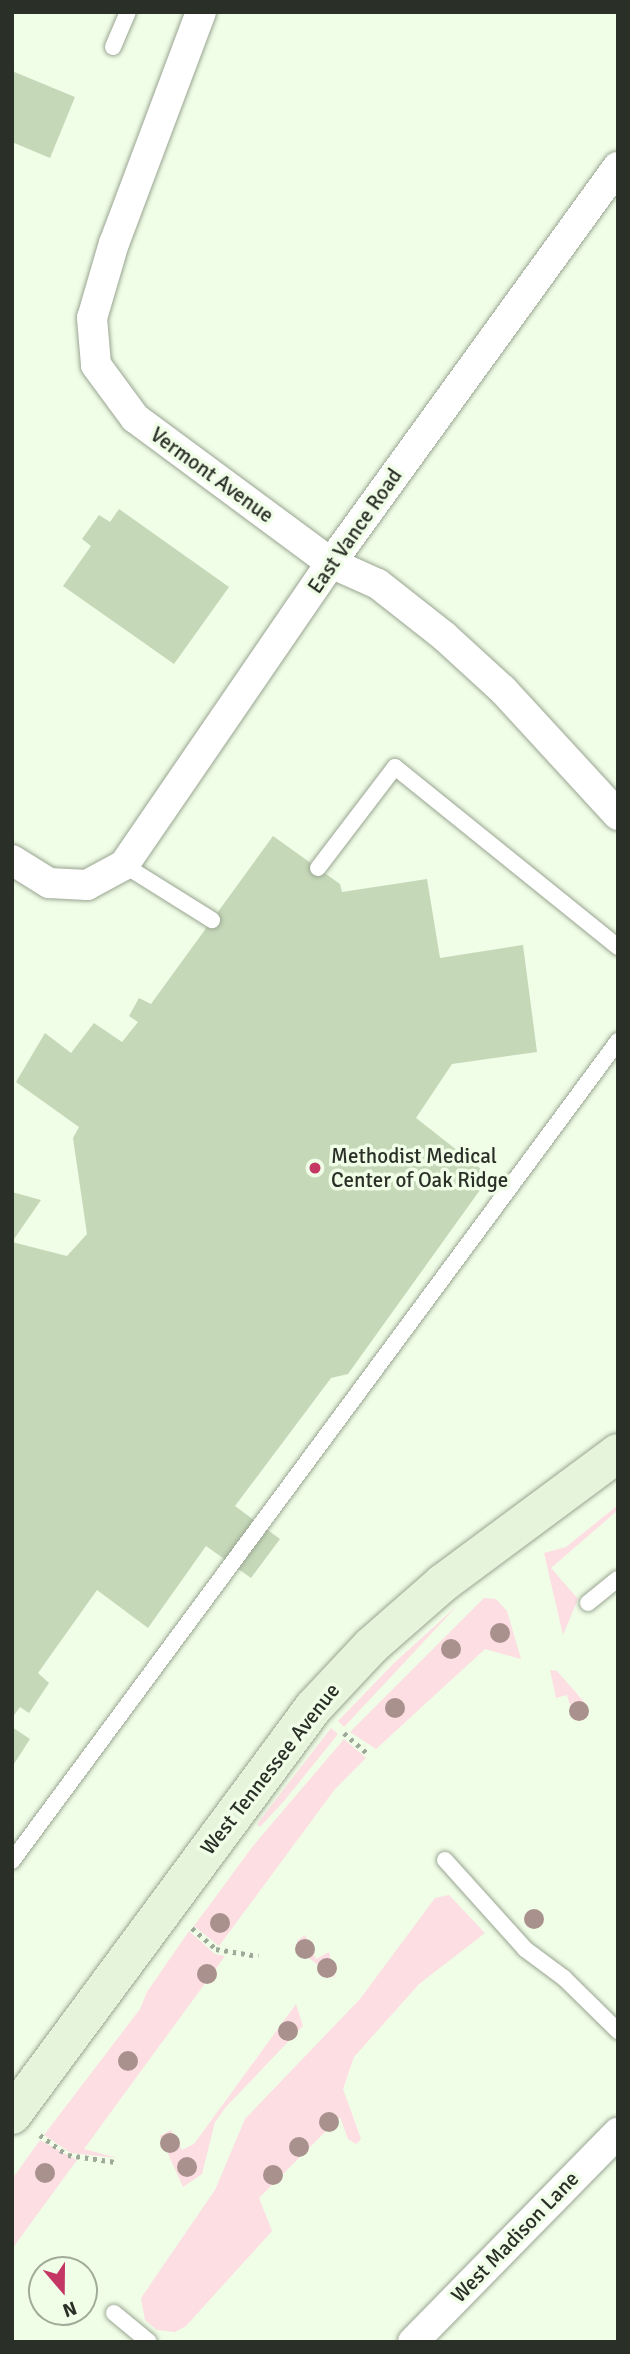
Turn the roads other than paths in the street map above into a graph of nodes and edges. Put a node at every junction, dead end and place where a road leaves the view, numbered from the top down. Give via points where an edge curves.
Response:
1 (128, 12) edge
2 (201, 12) edge
3 (113, 47) dead end
4 (618, 167) edge
5 (331, 563) junction
6 (618, 815) edge
7 (12, 860) edge
8 (124, 865) junction
9 (317, 868) dead end
10 (212, 920) dead end
11 (618, 947) edge
12 (618, 1041) edge
13 (616, 1457) edge
14 (618, 1579) edge
15 (589, 1603) dead end
16 (445, 1860) dead end
17 (12, 1861) edge
18 (618, 2031) edge
19 (26, 2125) edge
20 (618, 2133) edge
21 (114, 2313) dead end
22 (149, 2342) edge
23 (413, 2342) edge

1 - 3 lane
2 - 5 street, Vermont Avenue via 114,243 92,318 96,365 135,418
4 - 5 street, East Vance Road
5 - 6 street, Vermont Avenue via 378,584 444,636 503,690
5 - 8 street, East Vance Road
7 - 8 street, East Vance Road via 49,883 87,886
8 - 10 lane
9 - 11 lane via 395,767
12 - 17 lane
13 - 19 street, West Tennessee Avenue via 443,1583 371,1646 313,1708
14 - 15 lane
16 - 18 lane via 526,1949 564,1978
20 - 23 street, West Madison Lane
21 - 22 lane

